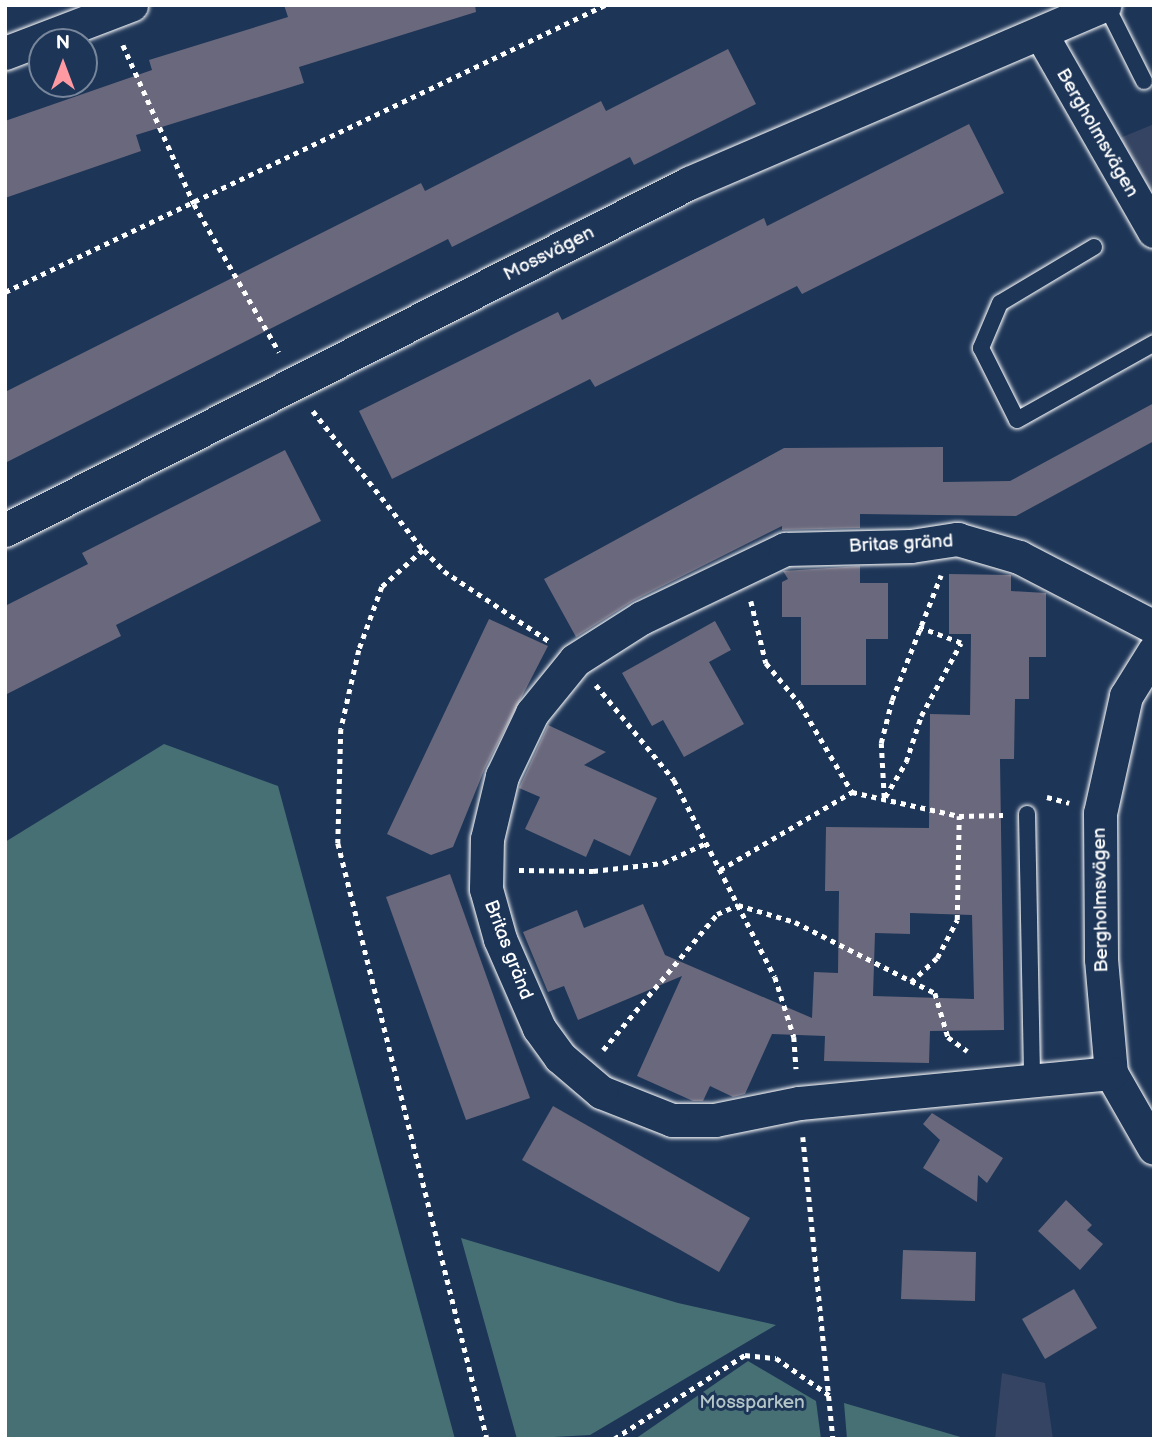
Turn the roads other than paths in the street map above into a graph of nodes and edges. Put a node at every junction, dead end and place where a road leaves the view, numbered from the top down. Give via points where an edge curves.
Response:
1 (131, 5) edge
2 (1105, 5) edge
3 (1041, 34) junction
4 (5, 53) edge
5 (1144, 81) dead end
6 (1154, 231) edge
7 (1094, 247) dead end
8 (1154, 343) edge
9 (5, 530) edge
10 (1154, 627) edge
11 (1154, 651) edge
12 (1027, 814) road end
13 (1111, 1073) junction
14 (1032, 1083) junction
15 (1154, 1149) edge

1 - 4 street
2 - 3 street, Mossvägen
2 - 5 lane
3 - 6 street, Bergholmsvägen
3 - 9 street, Mossvägen via 689,183
7 - 8 lane via 1000,303 981,348 1017,420
10 - 14 street, Britas gränd via 1020,557 957,539 911,546 785,549 640,618 575,660 532,713 502,776 487,839 486,870 486,889 500,939 539,1028 560,1057 601,1092 672,1120 715,1121 799,1103
11 - 13 street, Bergholmsvägen via 1126,696 1100,813 1102,1001
12 - 14 lane
13 - 14 street, Britas gränd
13 - 15 street, Bergholmsvägen

